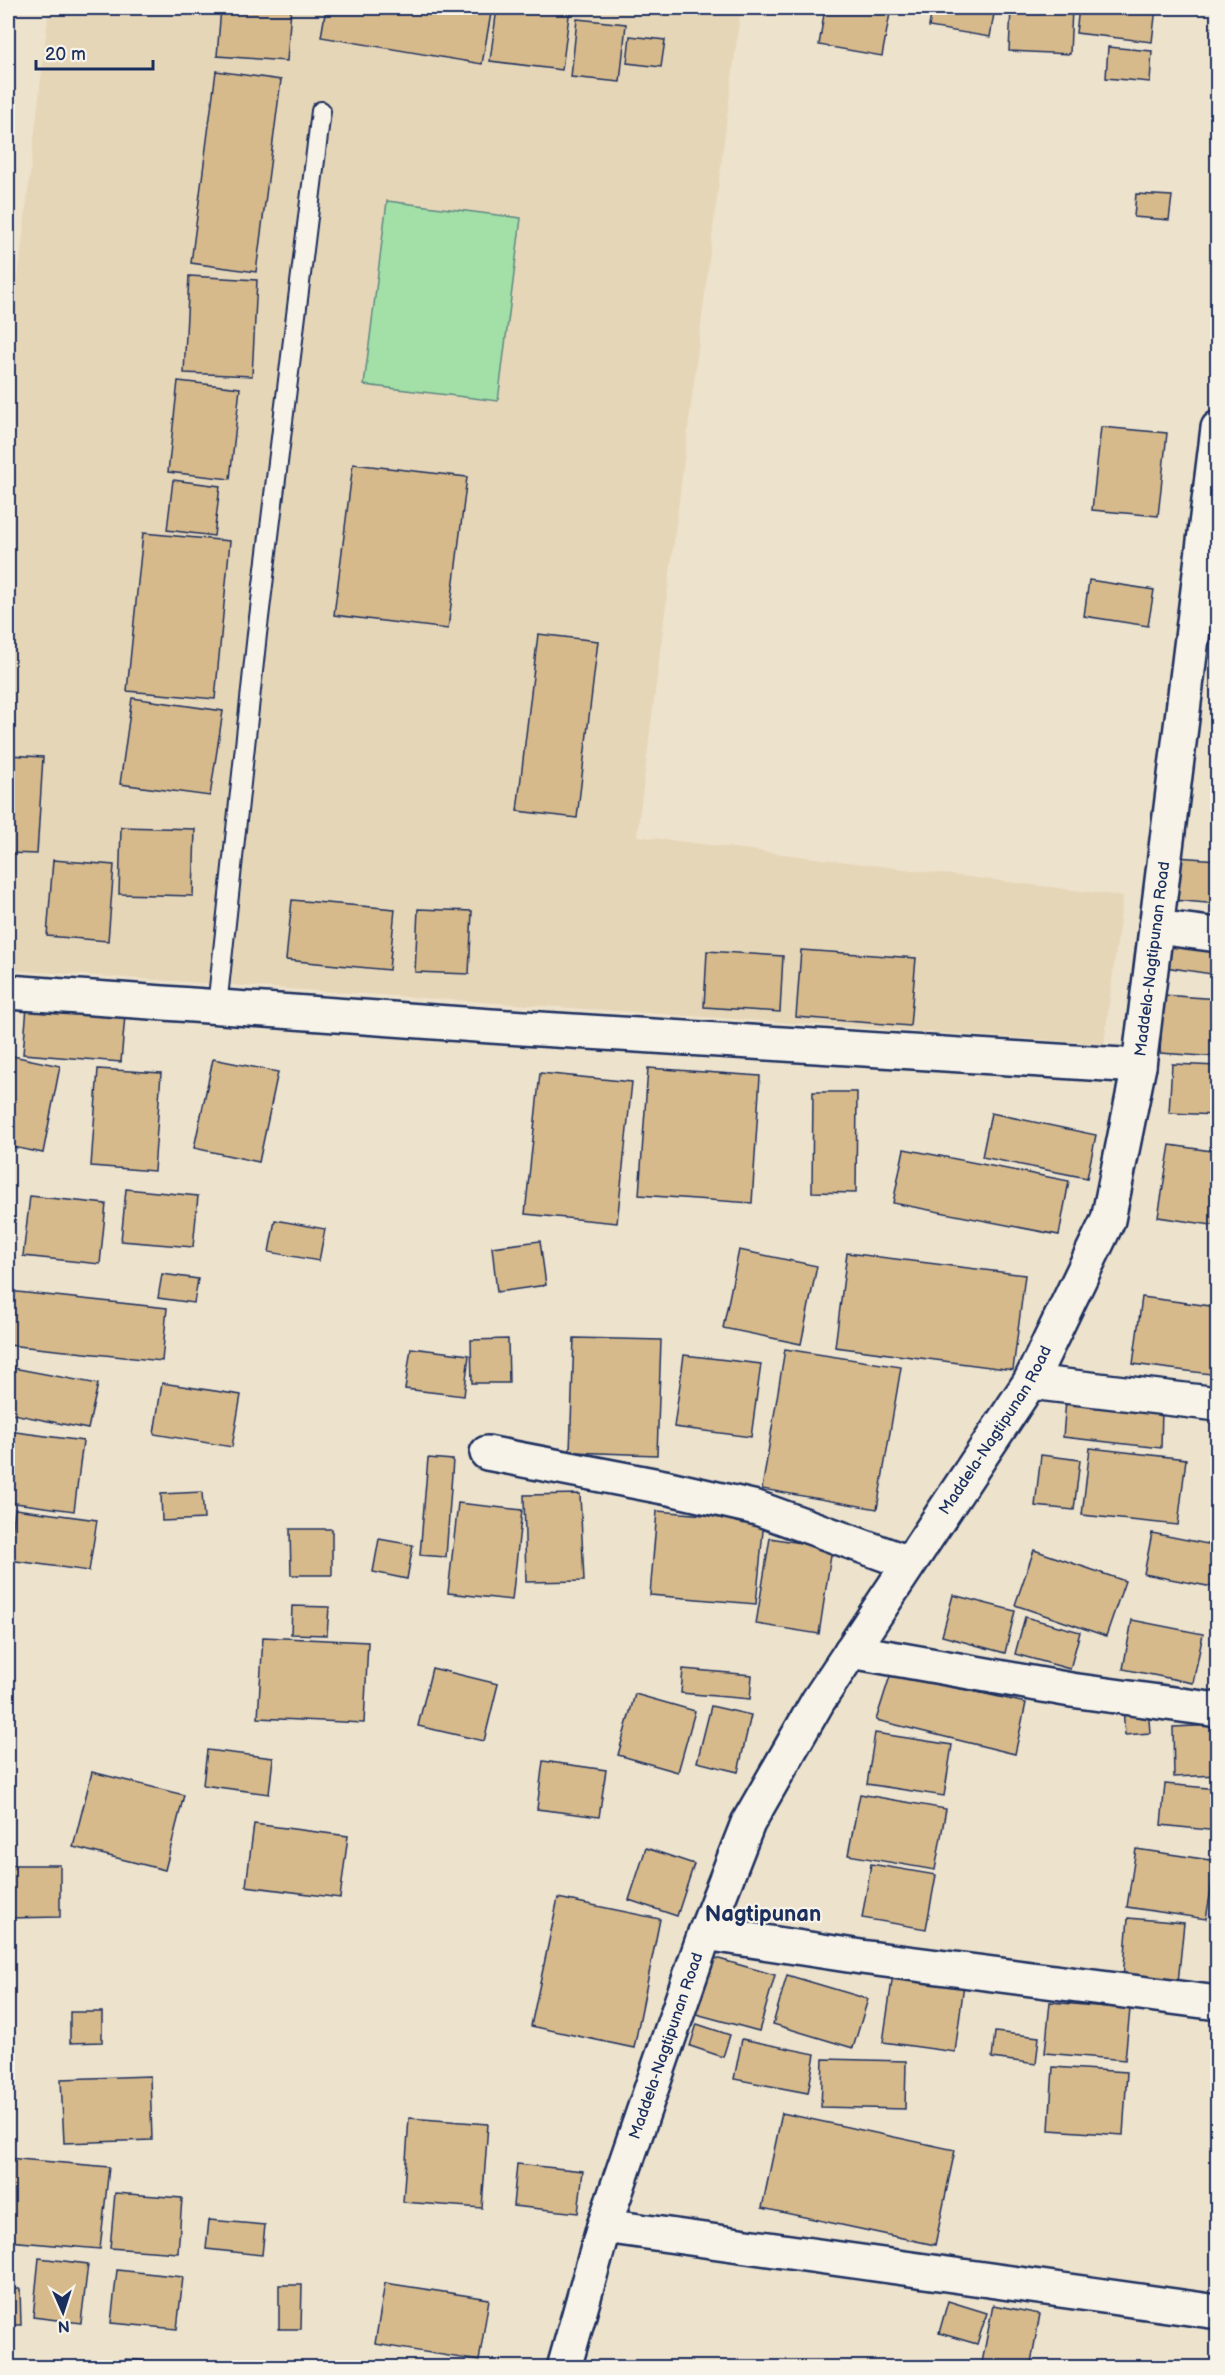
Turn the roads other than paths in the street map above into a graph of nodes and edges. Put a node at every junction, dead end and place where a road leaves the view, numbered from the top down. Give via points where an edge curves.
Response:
1 (321, 111) dead end
2 (1218, 428) edge
3 (1213, 495) edge
4 (1156, 927) junction
5 (1218, 935) edge
6 (8, 992) edge
7 (217, 1007) junction
8 (1138, 1066) junction
9 (1030, 1382) junction
10 (1218, 1404) edge
11 (488, 1453) dead end
12 (909, 1563) junction
13 (851, 1651) junction
14 (1218, 1710) edge
15 (705, 1933) junction
16 (1218, 2003) edge
17 (604, 2226) junction
18 (1218, 2312) edge
19 (564, 2367) edge

1 - 7 lane via 256,634
2 - 3 street, Maddela-Nagtipunan Road
3 - 4 street, Maddela-Nagtipunan Road
4 - 5 street
4 - 8 street, Maddela-Nagtipunan Road
6 - 7 street
7 - 8 street
8 - 9 street, Maddela-Nagtipunan Road via 1108,1220
9 - 10 street
9 - 12 street, Maddela-Nagtipunan Road
11 - 12 street via 757,1508
12 - 13 street, Maddela-Nagtipunan Road
13 - 14 street via 1071,1690
13 - 15 street, Maddela-Nagtipunan Road via 748,1823
15 - 16 street
15 - 17 street, Maddela-Nagtipunan Road
17 - 18 street
17 - 19 street, Maddela-Nagtipunan Road

